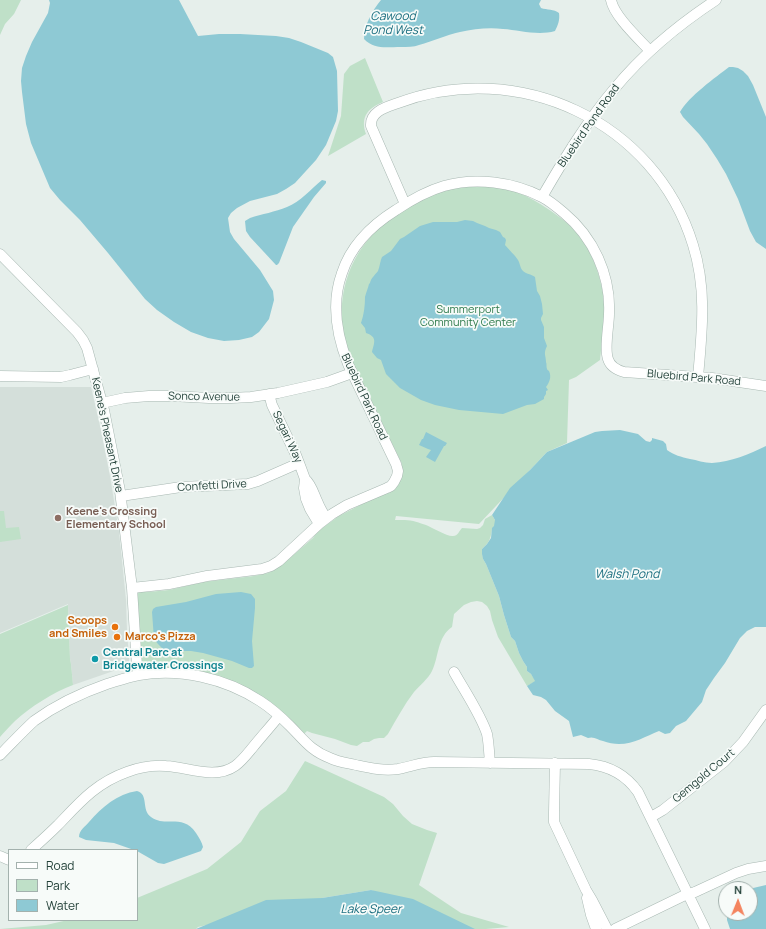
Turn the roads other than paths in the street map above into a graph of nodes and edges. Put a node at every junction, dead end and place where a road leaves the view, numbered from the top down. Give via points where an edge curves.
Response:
1 (611, 0) edge
2 (716, 0) edge
3 (650, 51) junction
4 (591, 119) junction
5 (542, 197) junction
6 (405, 204) junction
7 (0, 254) edge
8 (93, 369) junction
9 (352, 373) junction
10 (0, 376) edge
11 (698, 377) junction
12 (766, 386) edge
13 (269, 394) junction
14 (102, 402) junction
15 (299, 463) junction
16 (121, 496) junction
17 (322, 521) junction
18 (132, 588) junction
19 (454, 672) dead end
20 (139, 675) junction
21 (766, 710) edge
22 (279, 716) junction
23 (0, 755) edge
24 (490, 763) junction
25 (555, 764) junction
26 (651, 817) junction
27 (32, 849) edge
28 (766, 866) edge
29 (586, 890) junction
30 (688, 895) junction
31 (596, 929) edge
32 (606, 929) edge
33 (614, 929) edge
34 (705, 929) edge

1 - 3 street via 618,16
2 - 3 street, Bluebird Pond Road
3 - 4 street, Bluebird Pond Road via 620,82
4 - 5 street, Bluebird Pond Road
4 - 6 street via 552,101 521,92 468,88 434,93 377,112 370,123 371,129
4 - 11 street via 626,143 652,168 688,229 702,290
5 - 6 street, Bluebird Park Road via 511,186 472,182 435,189
5 - 11 street, Bluebird Park Road via 580,228 600,263 609,296 607,354 612,365 624,372
6 - 9 street, Bluebird Park Road via 379,221 366,234 354,249 341,273 337,298 337,324 342,348
7 - 8 street, Keene's Pheasant Drive via 81,336
8 - 10 street via 65,376
8 - 14 street, Keene's Pheasant Drive
9 - 13 street, Sonco Avenue via 327,382
9 - 17 street, Bluebird Park Road via 396,464 397,476 387,488 355,502
11 - 12 street, Bluebird Park Road
13 - 14 street, Sonco Avenue via 221,398 149,396
13 - 15 street, Segari Way
14 - 16 street, Keene's Pheasant Drive
15 - 16 street, Confetti Drive via 248,484 174,488
15 - 17 street, Segari Way via 317,502
16 - 18 street, Keene's Pheasant Drive
17 - 18 street, Bluebird Park Road via 279,561 267,568
18 - 20 street, Keene's Pheasant Drive
19 - 24 street via 486,730
20 - 22 street via 183,674 215,680 252,696
20 - 23 street via 93,689 60,704 28,727
21 - 26 street, Gemgold Court via 729,757
22 - 24 street via 304,742 324,756 374,769 402,768 429,762
22 - 27 street via 244,758 229,770 211,773 170,766 150,766 108,780 84,797
24 - 25 street
25 - 26 street via 595,764 614,770 635,787
25 - 29 street via 554,822
26 - 30 street
28 - 30 street via 736,873
29 - 31 street
29 - 32 street
30 - 33 street
30 - 34 street

